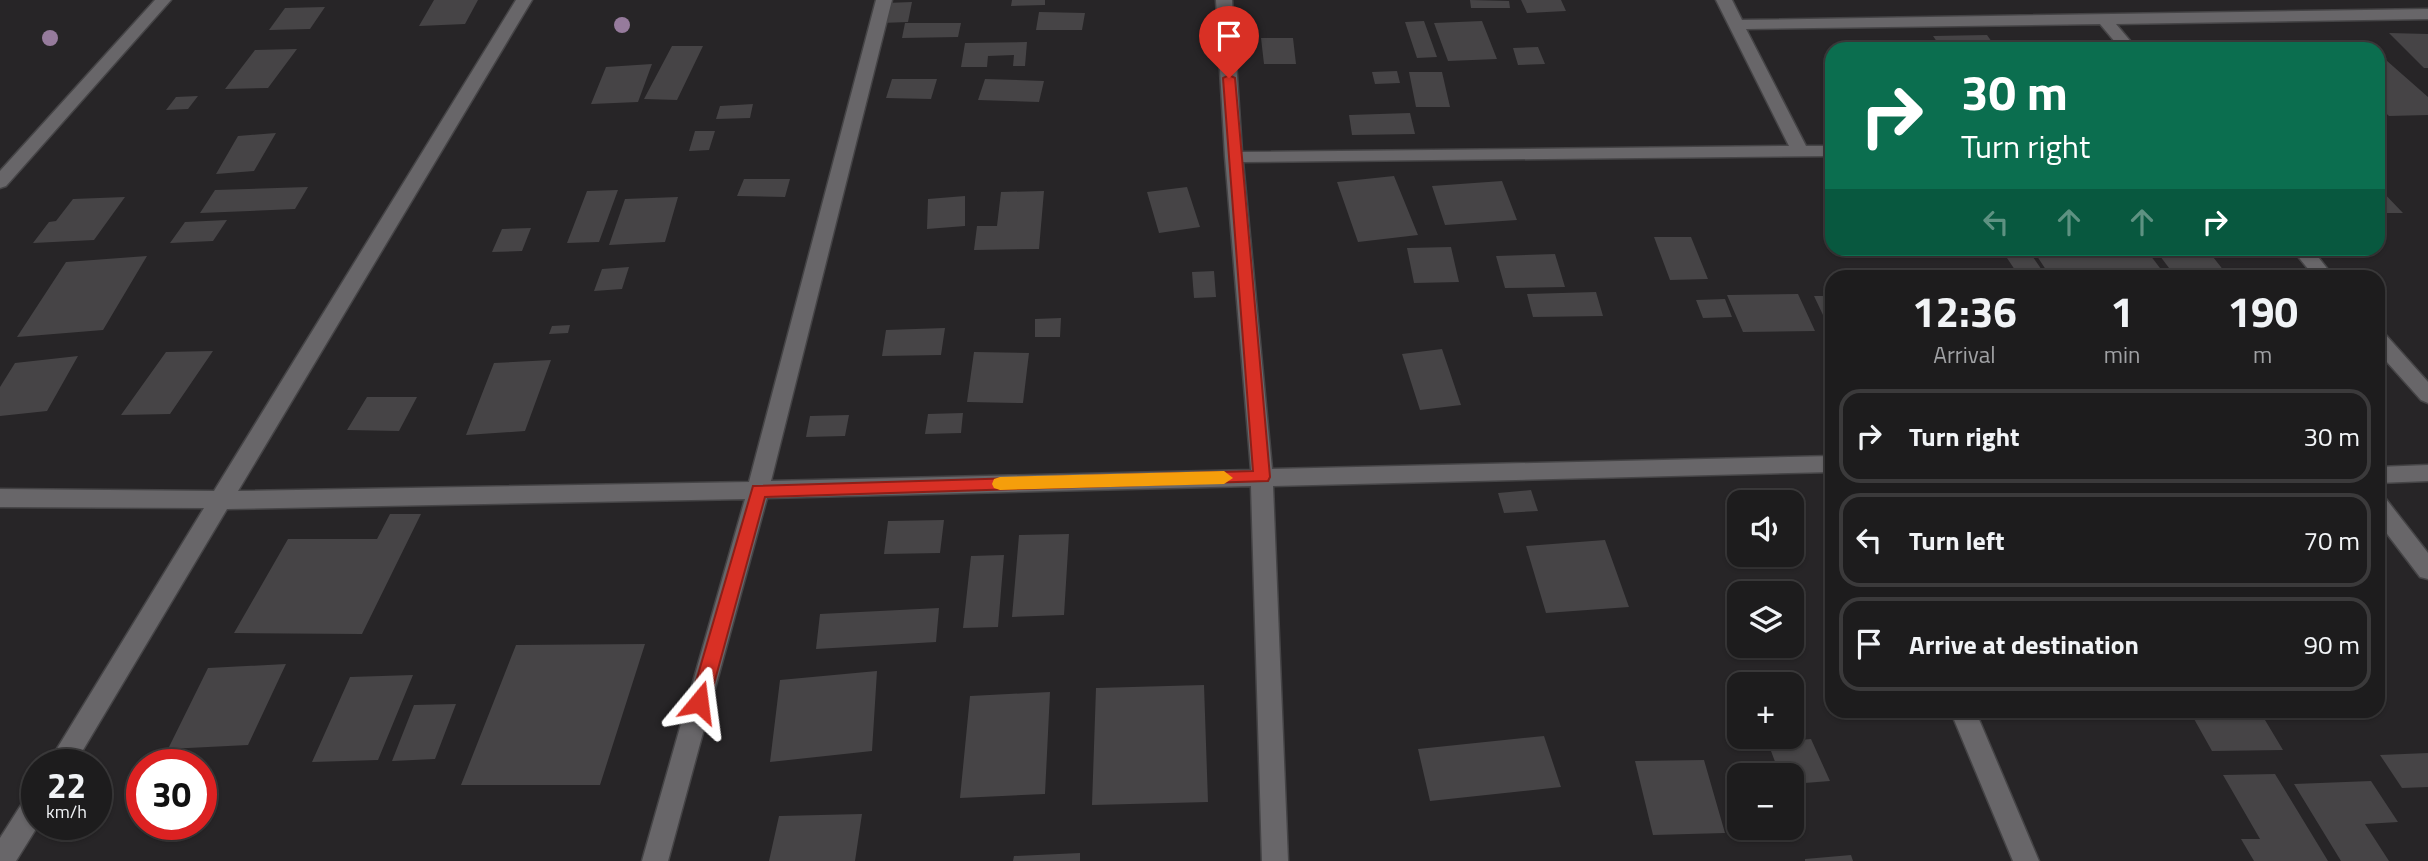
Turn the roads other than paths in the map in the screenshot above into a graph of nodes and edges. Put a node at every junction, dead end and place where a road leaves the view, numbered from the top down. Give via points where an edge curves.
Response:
1 (163, 0) edge
2 (524, 0) edge
3 (884, 0) edge
4 (1224, 0) edge
5 (1724, 0) edge
6 (2271, 0) edge
7 (2428, 14) edge
8 (2289, 17) junction
9 (2106, 21) junction
10 (1736, 25) junction
11 (2123, 42) edge
12 (1825, 151) edge
13 (1800, 152) junction
14 (1234, 157) junction
15 (0, 181) edge
16 (2307, 256) edge
17 (2319, 270) edge
18 (2385, 346) edge
19 (2428, 395) edge
20 (1825, 464) edge
21 (2428, 473) edge
22 (2385, 475) edge
23 (1262, 477) junction
24 (758, 490) junction
25 (0, 498) edge
26 (223, 500) junction
27 (2385, 514) edge
28 (2428, 570) edge
29 (1965, 718) edge
30 (70, 749) edge
31 (21, 829) edge
32 (1, 861) edge
33 (655, 861) edge
34 (1275, 861) edge
35 (2026, 861) edge

1 - 15 street
2 - 26 street
3 - 24 street
4 - 14 street
5 - 10 street
6 - 8 street
7 - 8 street
8 - 9 street
9 - 10 street
9 - 11 street
10 - 13 street
12 - 13 street
13 - 14 street
14 - 23 street
16 - 17 street
18 - 19 street
20 - 23 street
21 - 22 street
23 - 24 street
23 - 34 street
24 - 26 street
24 - 33 street
25 - 26 street
26 - 30 street
27 - 28 street
29 - 35 street
31 - 32 street

